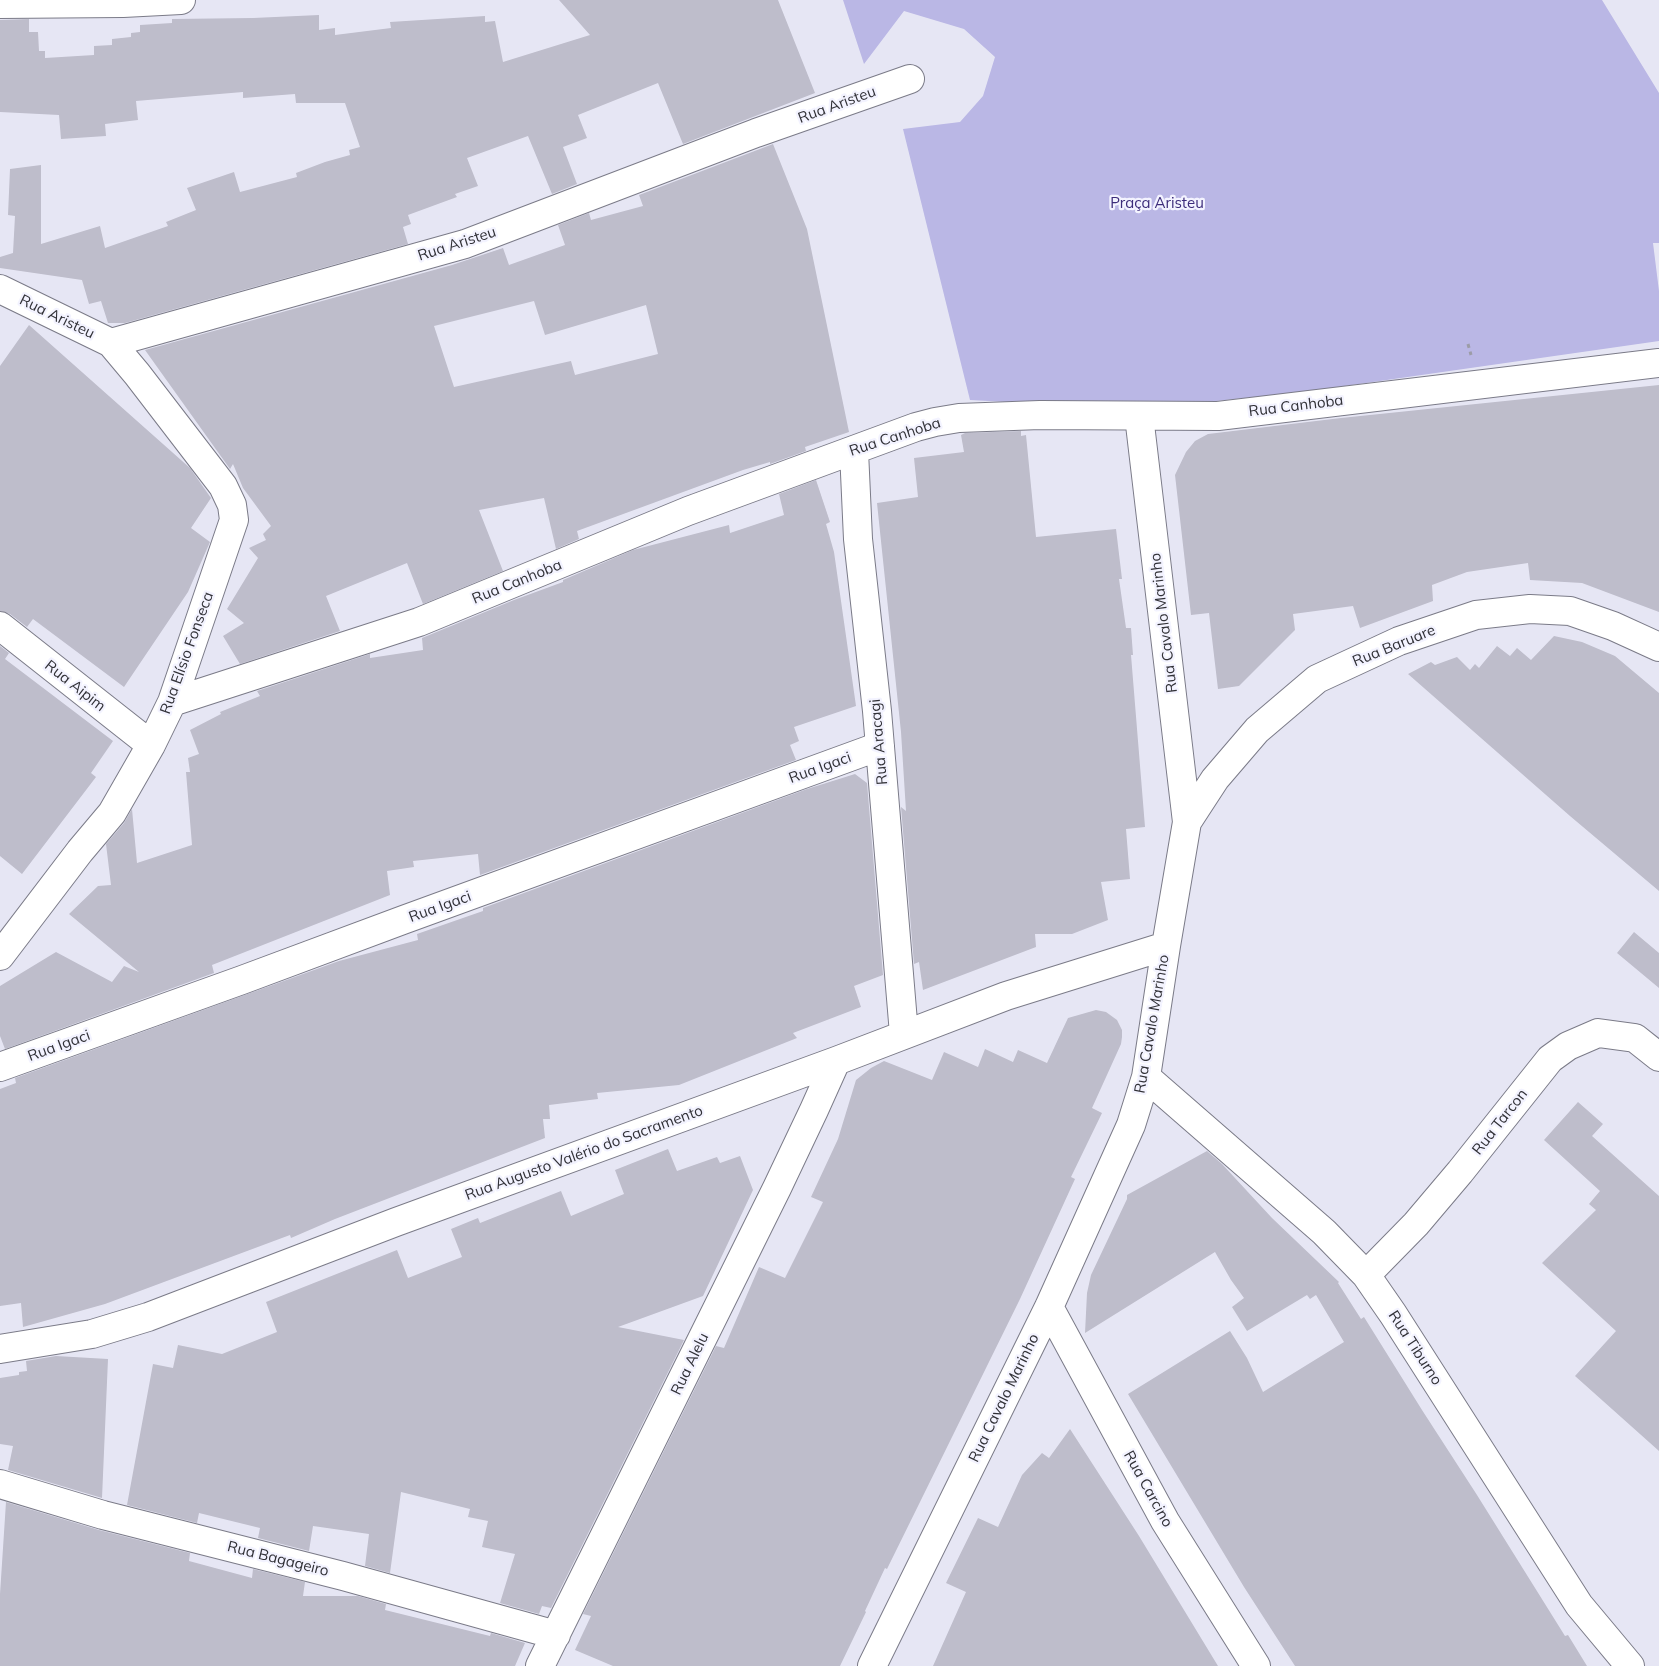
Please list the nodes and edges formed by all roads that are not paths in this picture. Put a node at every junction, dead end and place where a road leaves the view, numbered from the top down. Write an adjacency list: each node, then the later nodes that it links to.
1 (181, 0): 2 (street)
2 (123, 1): 3 (street)
3 (0, 4)
4 (910, 79): 6 (street, Rua Aristeu)
5 (0, 289): 6 (street, Rua Aristeu)
6 (111, 343): 12 (street, Rua Elísio Fonseca)
7 (1659, 364): 8 (street, Rua Canhoba)
8 (1139, 416): 9 (street, Rua Canhoba); 15 (street, Rua Cavalo Marinho)
9 (854, 451): 12 (street, Rua Canhoba); 14 (street, Rua Aracagi)
10 (0, 626): 13 (street, Rua Aipim)
11 (1659, 647): 15 (street, Rua Baruare)
12 (172, 702): 13 (street, Rua Elísio Fonseca)
13 (151, 745): 17 (street, Rua Elísio Fonseca)
14 (880, 746): 18 (street, Rua Aracagi); 21 (street, Rua Igaci)
15 (1187, 822): 16 (street, Rua Cavalo Marinho)
16 (1166, 946): 18 (street, Rua Augusto Valério do Sacramento); 22 (street, Rua Cavalo Marinho)
17 (0, 956)
18 (904, 1034): 20 (street, Rua Augusto Valério do Sacramento)
19 (1659, 1057): 23 (street, Rua Tarcon)
20 (836, 1061): 25 (street, Rua Augusto Valério do Sacramento); 27 (street, Rua Alelu)
21 (0, 1067)
22 (1146, 1077): 23 (street, Rua Tiburno); 24 (street, Rua Cavalo Marinho)
23 (1366, 1275): 31 (street, Rua Tiburno)
24 (1049, 1307): 29 (street, Rua Cavalo Marinho); 30 (street, Rua Carcino)
25 (0, 1349)
26 (0, 1484): 27 (street, Rua Bagageiro)
27 (556, 1635): 28 (street, Rua Alelu)
28 (540, 1666)
29 (872, 1666)
30 (1256, 1666)
31 (1630, 1666)

